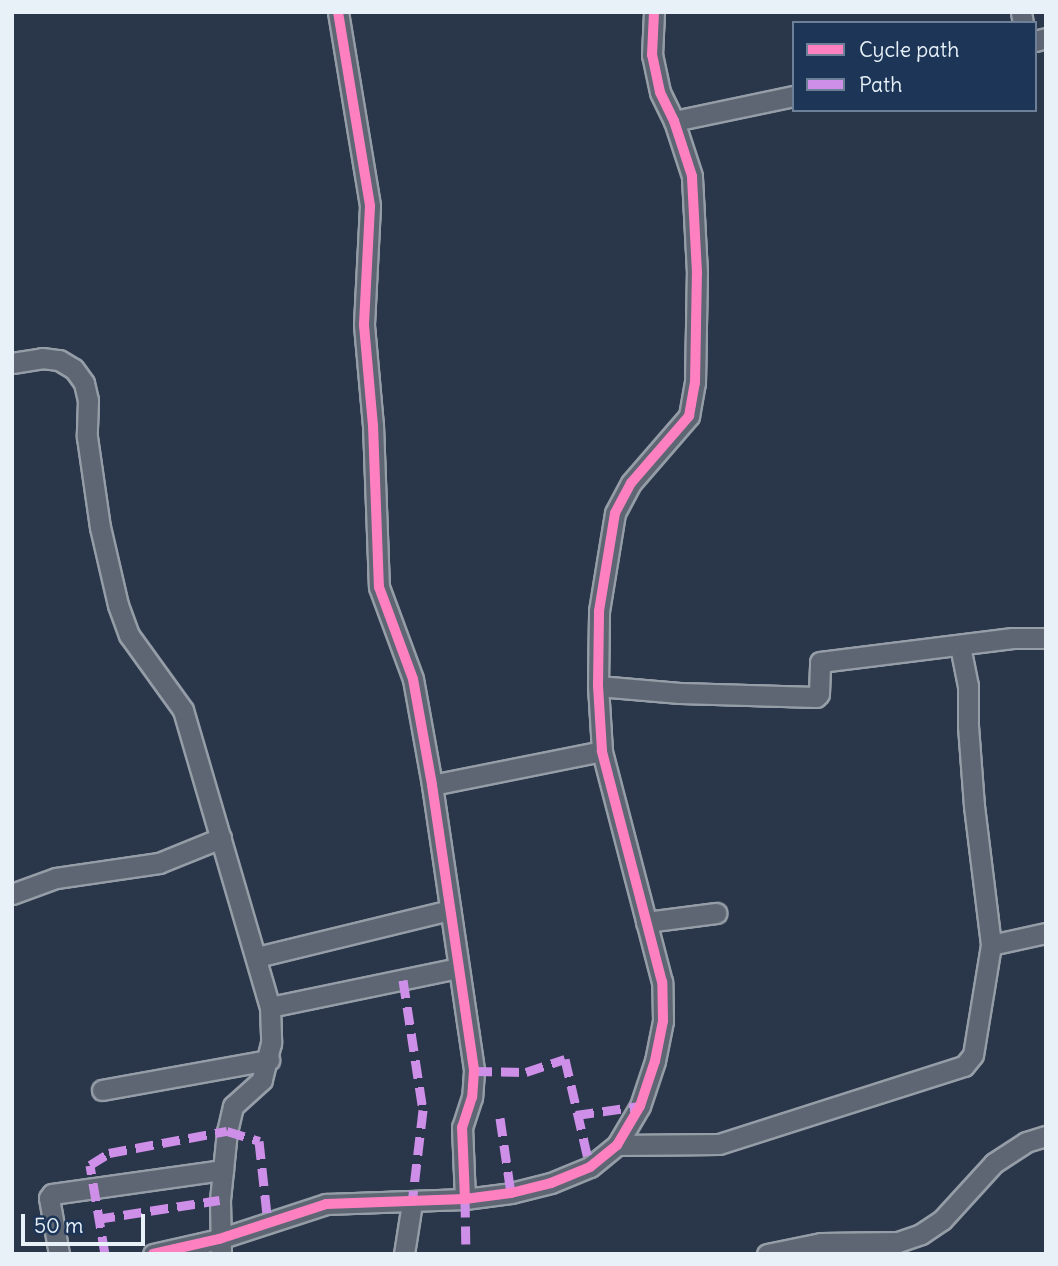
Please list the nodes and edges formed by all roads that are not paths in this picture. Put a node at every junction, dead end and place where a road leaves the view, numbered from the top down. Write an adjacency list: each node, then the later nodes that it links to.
1 (338, 12): 10 (street)
2 (654, 12): 4 (street)
3 (792, 96): 4 (street)
4 (674, 121): 8 (street)
5 (12, 363): 11 (street)
6 (1046, 638): 7 (street)
7 (960, 646): 8 (street); 17 (street)
8 (598, 686): 9 (street)
9 (601, 751): 10 (street); 15 (street)
10 (432, 785): 13 (street)
11 (221, 838): 12 (street); 18 (street)
12 (12, 894)
13 (450, 910): 18 (street); 19 (street)
14 (716, 913): 15 (street)
15 (646, 922): 24 (street)
16 (1046, 933): 17 (street)
17 (991, 945): 24 (street)
18 (257, 957): 20 (street)
19 (458, 968): 20 (street); 26 (street)
20 (270, 1007): 21 (street)
21 (269, 1060): 22 (street); 25 (street)
22 (102, 1090)
23 (1046, 1136): 32 (street)
24 (617, 1145): 26 (street)
25 (223, 1170): 28 (street); 29 (street)
26 (465, 1199): 27 (street)
27 (412, 1203): 28 (street); 31 (street)
28 (220, 1246): 30 (street)
29 (60, 1254)
30 (153, 1254)
31 (404, 1254)
32 (767, 1254)

